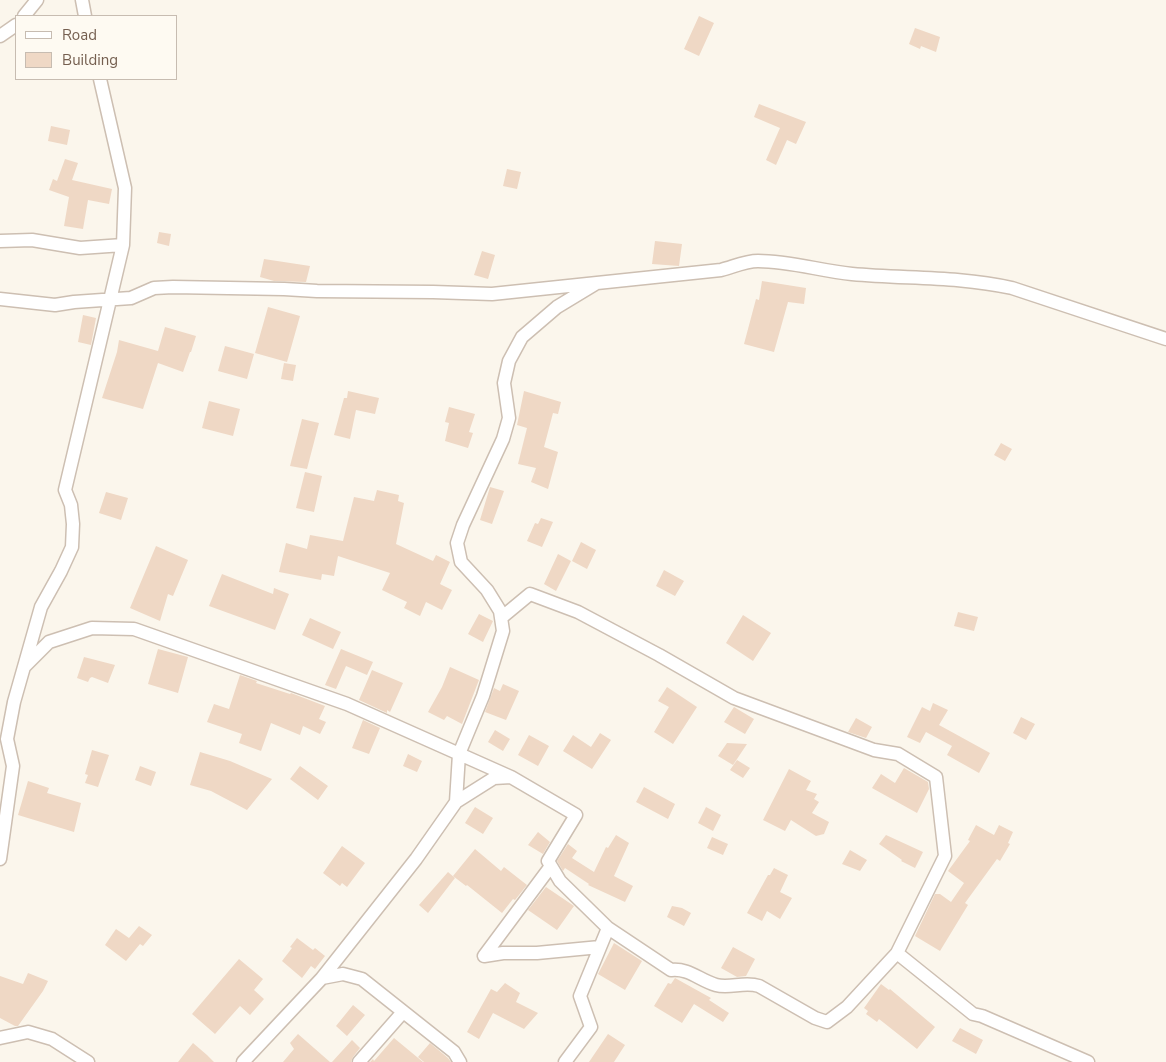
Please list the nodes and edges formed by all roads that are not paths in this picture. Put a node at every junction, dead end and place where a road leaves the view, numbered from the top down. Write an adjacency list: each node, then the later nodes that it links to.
1 (37, 0): 3 (street)
2 (82, 0): 4 (street)
3 (25, 15)
4 (85, 15)
5 (15, 26): 6 (street)
6 (0, 36)
7 (100, 80): 9 (street)
8 (0, 241): 9 (street)
9 (123, 245): 12 (street)
10 (597, 283): 12 (street); 13 (street); 14 (street)
11 (0, 299): 12 (street)
12 (109, 300): 15 (street)
13 (1166, 338)
14 (501, 618): 16 (street); 23 (street)
15 (23, 668): 16 (street); 19 (street)
16 (459, 754): 17 (street); 18 (street)
17 (511, 777): 18 (street); 20 (street)
18 (456, 802): 24 (street)
19 (0, 859)
20 (551, 866): 21 (street); 22 (street)
21 (608, 928): 22 (street); 23 (street)
22 (600, 947): 31 (street)
23 (898, 953): 32 (street)
24 (322, 978): 25 (street); 28 (street)
25 (403, 1012): 29 (street); 30 (street)
26 (0, 1038): 27 (street)
27 (88, 1062)
28 (243, 1062)
29 (359, 1062)
30 (460, 1062)
31 (565, 1062)
32 (1088, 1062)

